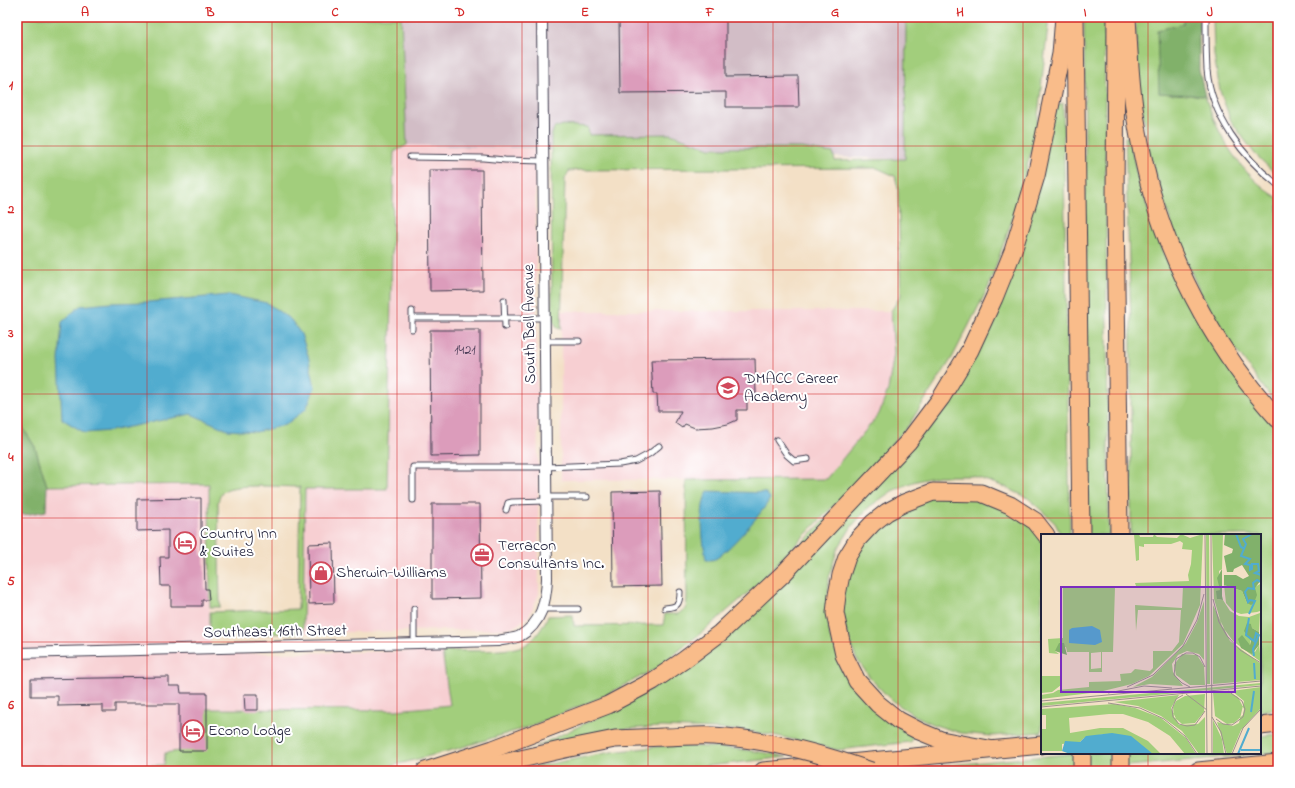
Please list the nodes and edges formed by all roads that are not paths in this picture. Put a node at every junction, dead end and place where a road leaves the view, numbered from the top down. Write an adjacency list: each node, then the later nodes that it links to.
1 (542, 17): 8 (street, South Bell Avenue)
2 (1064, 17): 46 (highway)
3 (1075, 17): 29 (highway)
4 (1116, 17): 30 (highway)
5 (1127, 17): 19 (highway)
6 (1206, 17): 9 (lane)
7 (410, 158): 8 (lane)
8 (543, 161): 14 (street, South Bell Avenue)
9 (1278, 185)
10 (504, 300): 13 (lane)
11 (412, 312): 12 (lane)
12 (412, 318): 13 (lane); 16 (lane)
13 (505, 318): 14 (lane); 15 (lane)
14 (544, 318): 17 (street, South Bell Avenue)
15 (505, 327)
16 (412, 329)
17 (545, 341): 18 (lane); 23 (street, South Bell Avenue)
18 (579, 341)
19 (1278, 419)
20 (777, 440): 22 (lane)
21 (659, 446): 23 (lane)
22 (808, 459)
23 (546, 466): 25 (lane); 26 (street, South Bell Avenue)
24 (587, 497): 26 (lane)
25 (413, 500)
26 (546, 500): 27 (lane); 34 (street, South Bell Avenue)
27 (506, 510)
28 (1045, 534): 42 (highway)
29 (1081, 534)
30 (1119, 534)
31 (680, 592): 32 (lane)
32 (665, 608)
33 (414, 609): 37 (lane)
34 (542, 609): 35 (lane); 36 (street, South Bell Avenue)
35 (578, 609)
36 (530, 627): 37 (street, Southeast 16th Street)
37 (414, 643): 38 (street, Southeast 16th Street)
38 (17, 653)
39 (1278, 724): 40 (highway)
40 (1261, 726)
41 (1041, 746): 42 (highway)
42 (994, 750): 48 (highway)
43 (1082, 754): 50 (highway)
44 (1121, 754): 51 (highway)
45 (1278, 763): 52 (highway)
46 (425, 771)
47 (468, 771): 49 (highway, bridge)
48 (763, 771)
49 (871, 771)
50 (1082, 771)
51 (1121, 771)
52 (1198, 771)

